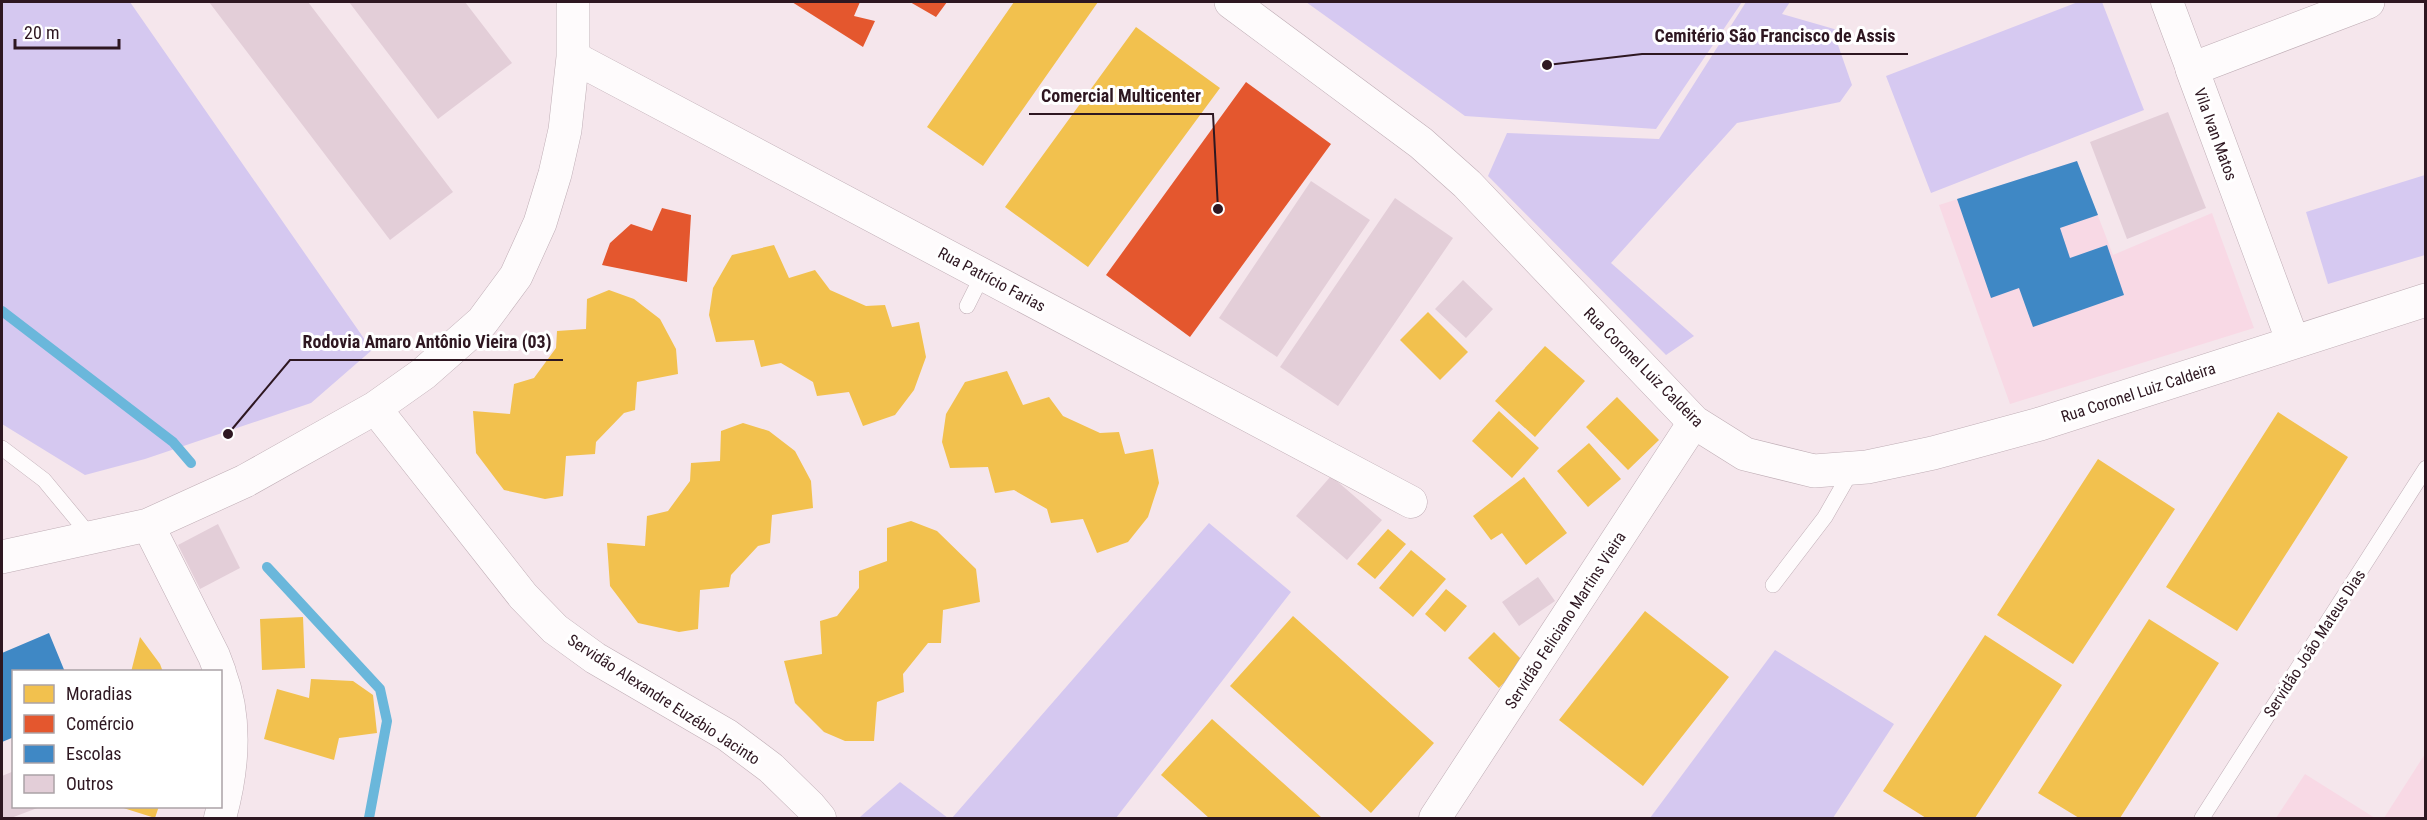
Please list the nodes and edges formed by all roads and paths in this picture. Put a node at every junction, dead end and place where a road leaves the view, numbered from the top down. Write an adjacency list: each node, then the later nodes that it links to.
1 (573, 2): 5 (main road)
2 (1230, 2): 12 (main road, Rua Coronel Luiz Caldeira)
3 (2167, 2): 6 (street)
4 (2368, 2): 6 (main road, Vila Ivan Matos)
5 (573, 57): 7 (street, Rua Patrício Farias); 11 (main road)
6 (2192, 69): 10 (main road, Vila Ivan Matos)
7 (983, 274): 9 (lane); 16 (street, Rua Patrício Farias)
8 (2426, 300): 10 (main road, Rua Coronel Luiz Caldeira)
9 (967, 306)
10 (2293, 342): 14 (main road, Rua Coronel Luiz Caldeira)
11 (375, 408): 17 (main road); 24 (street, Servidão Alexandre Euzébio Jacinto)
12 (1694, 422): 14 (main road, Rua Coronel Luiz Caldeira); 25 (street, Servidão Feliciano Martins Vieira)
13 (2, 448): 18 (lane)
14 (1853, 468): 20 (lane)
15 (2426, 468): 26 (lane, Servidão João Mateus Dias)
16 (1411, 502)
17 (148, 525): 18 (main road); 21 (street)
18 (92, 538): 19 (main road)
19 (2, 557)
20 (1773, 585)
21 (219, 670)
22 (222, 677): 23 (street)
23 (220, 819)
24 (820, 819)
25 (1435, 819)
26 (2202, 819)

